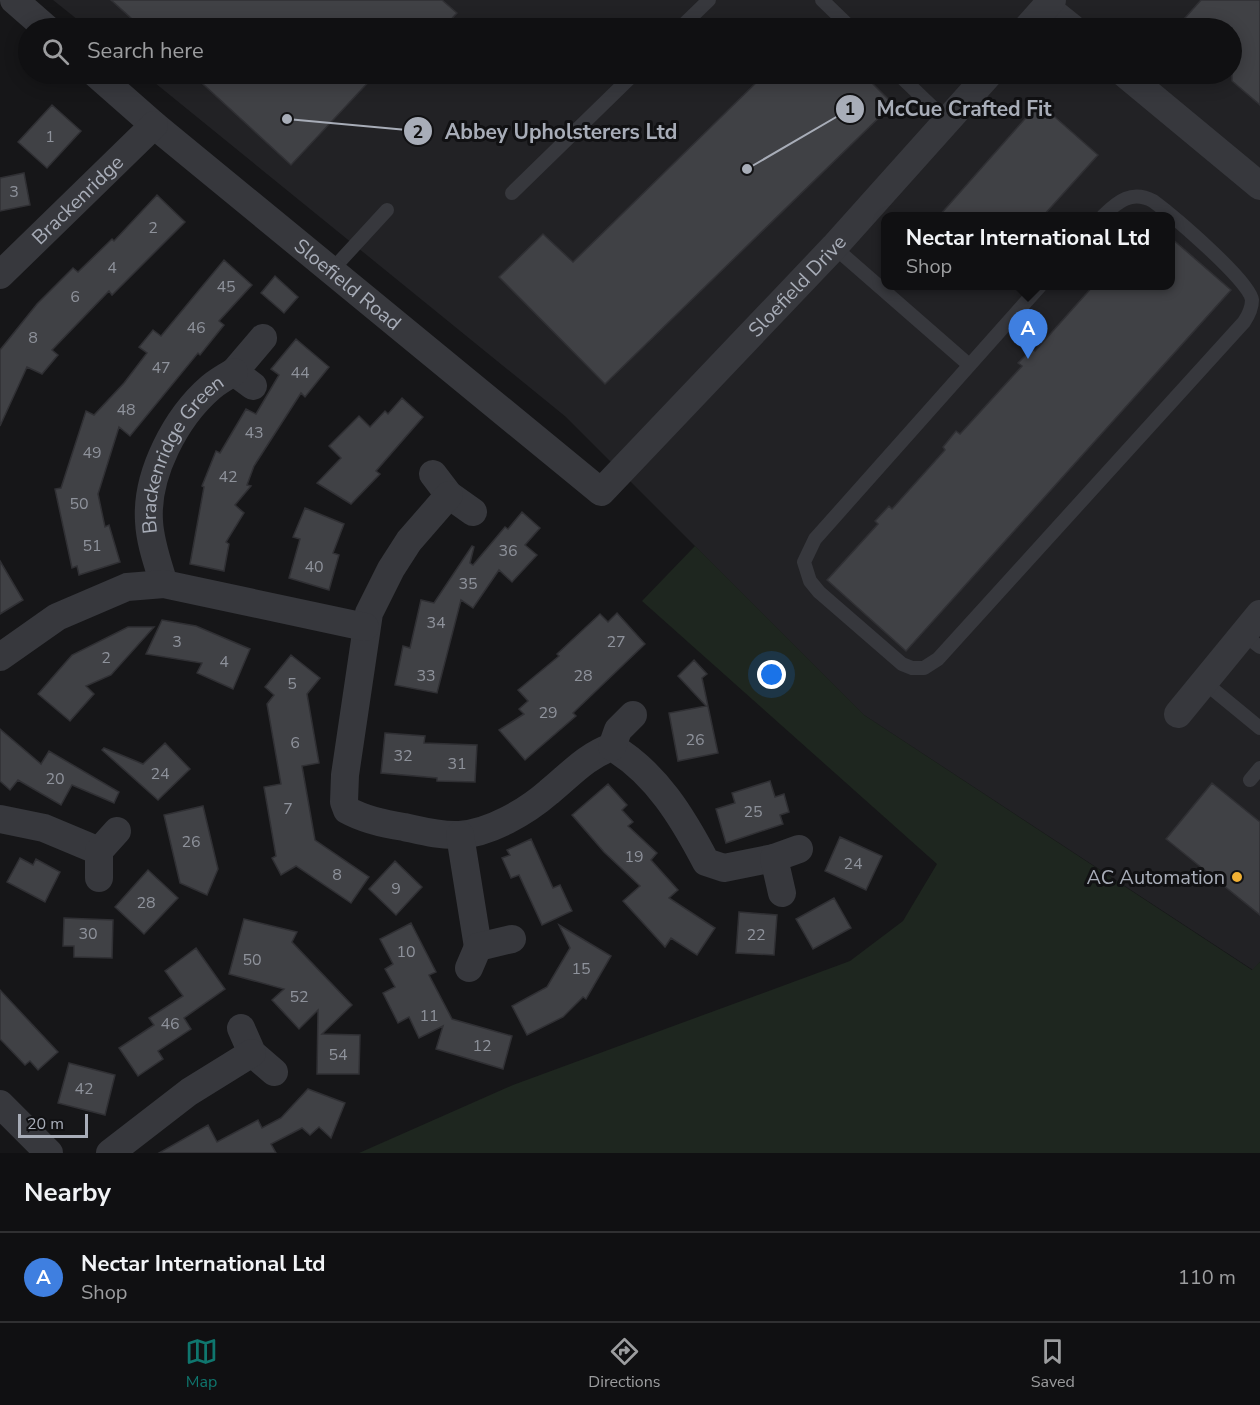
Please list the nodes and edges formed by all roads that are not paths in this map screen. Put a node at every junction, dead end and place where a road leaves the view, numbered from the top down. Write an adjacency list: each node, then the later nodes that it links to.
1 (14, 0): 5 (street)
2 (709, 0): 6 (lane)
3 (822, 0): 7 (lane)
4 (1049, 3): 8 (street); 9 (street)
5 (35, 18)
6 (690, 18)
7 (841, 18)
8 (1036, 18)
9 (1063, 18)
10 (107, 84): 16 (street, Sloefield Road)
11 (624, 84): 18 (lane)
12 (908, 84): 15 (lane)
13 (980, 84): 15 (street, Sloefield Drive)
14 (1137, 84): 17 (street)
15 (948, 122): 23 (street, Sloefield Drive)
16 (154, 125): 24 (street, Sloefield Road); 25 (street, Brackenridge)
17 (1260, 186)
18 (512, 193)
19 (387, 210): 24 (lane)
20 (1108, 212): 21 (lane)
21 (1166, 212)
22 (1175, 220): 30 (lane)
23 (834, 247): 26 (lane); 31 (street, Sloefield Drive)
24 (331, 271): 31 (street, Sloefield Road)
25 (0, 275)
26 (881, 288)
27 (883, 290): 30 (lane)
28 (1035, 290): 30 (lane)
29 (263, 338): 33 (street, Brackenridge Green)
30 (968, 364)
31 (601, 492)
32 (473, 512): 34 (street)
33 (164, 584): 34 (street); 36 (street)
34 (365, 627): 45 (street)
35 (1254, 631): 37 (street)
36 (0, 657)
37 (1204, 682): 38 (street); 40 (lane)
38 (1178, 714)
39 (633, 715): 41 (street)
40 (1260, 728)
41 (612, 747): 45 (street); 47 (street)
42 (1260, 768): 43 (lane)
43 (1250, 780)
44 (0, 819): 46 (street)
45 (460, 835): 48 (street)
46 (105, 853)
47 (782, 893)
48 (512, 939)
49 (274, 1072): 52 (street)
50 (0, 1104): 51 (street)
51 (49, 1153)
52 (110, 1153)

